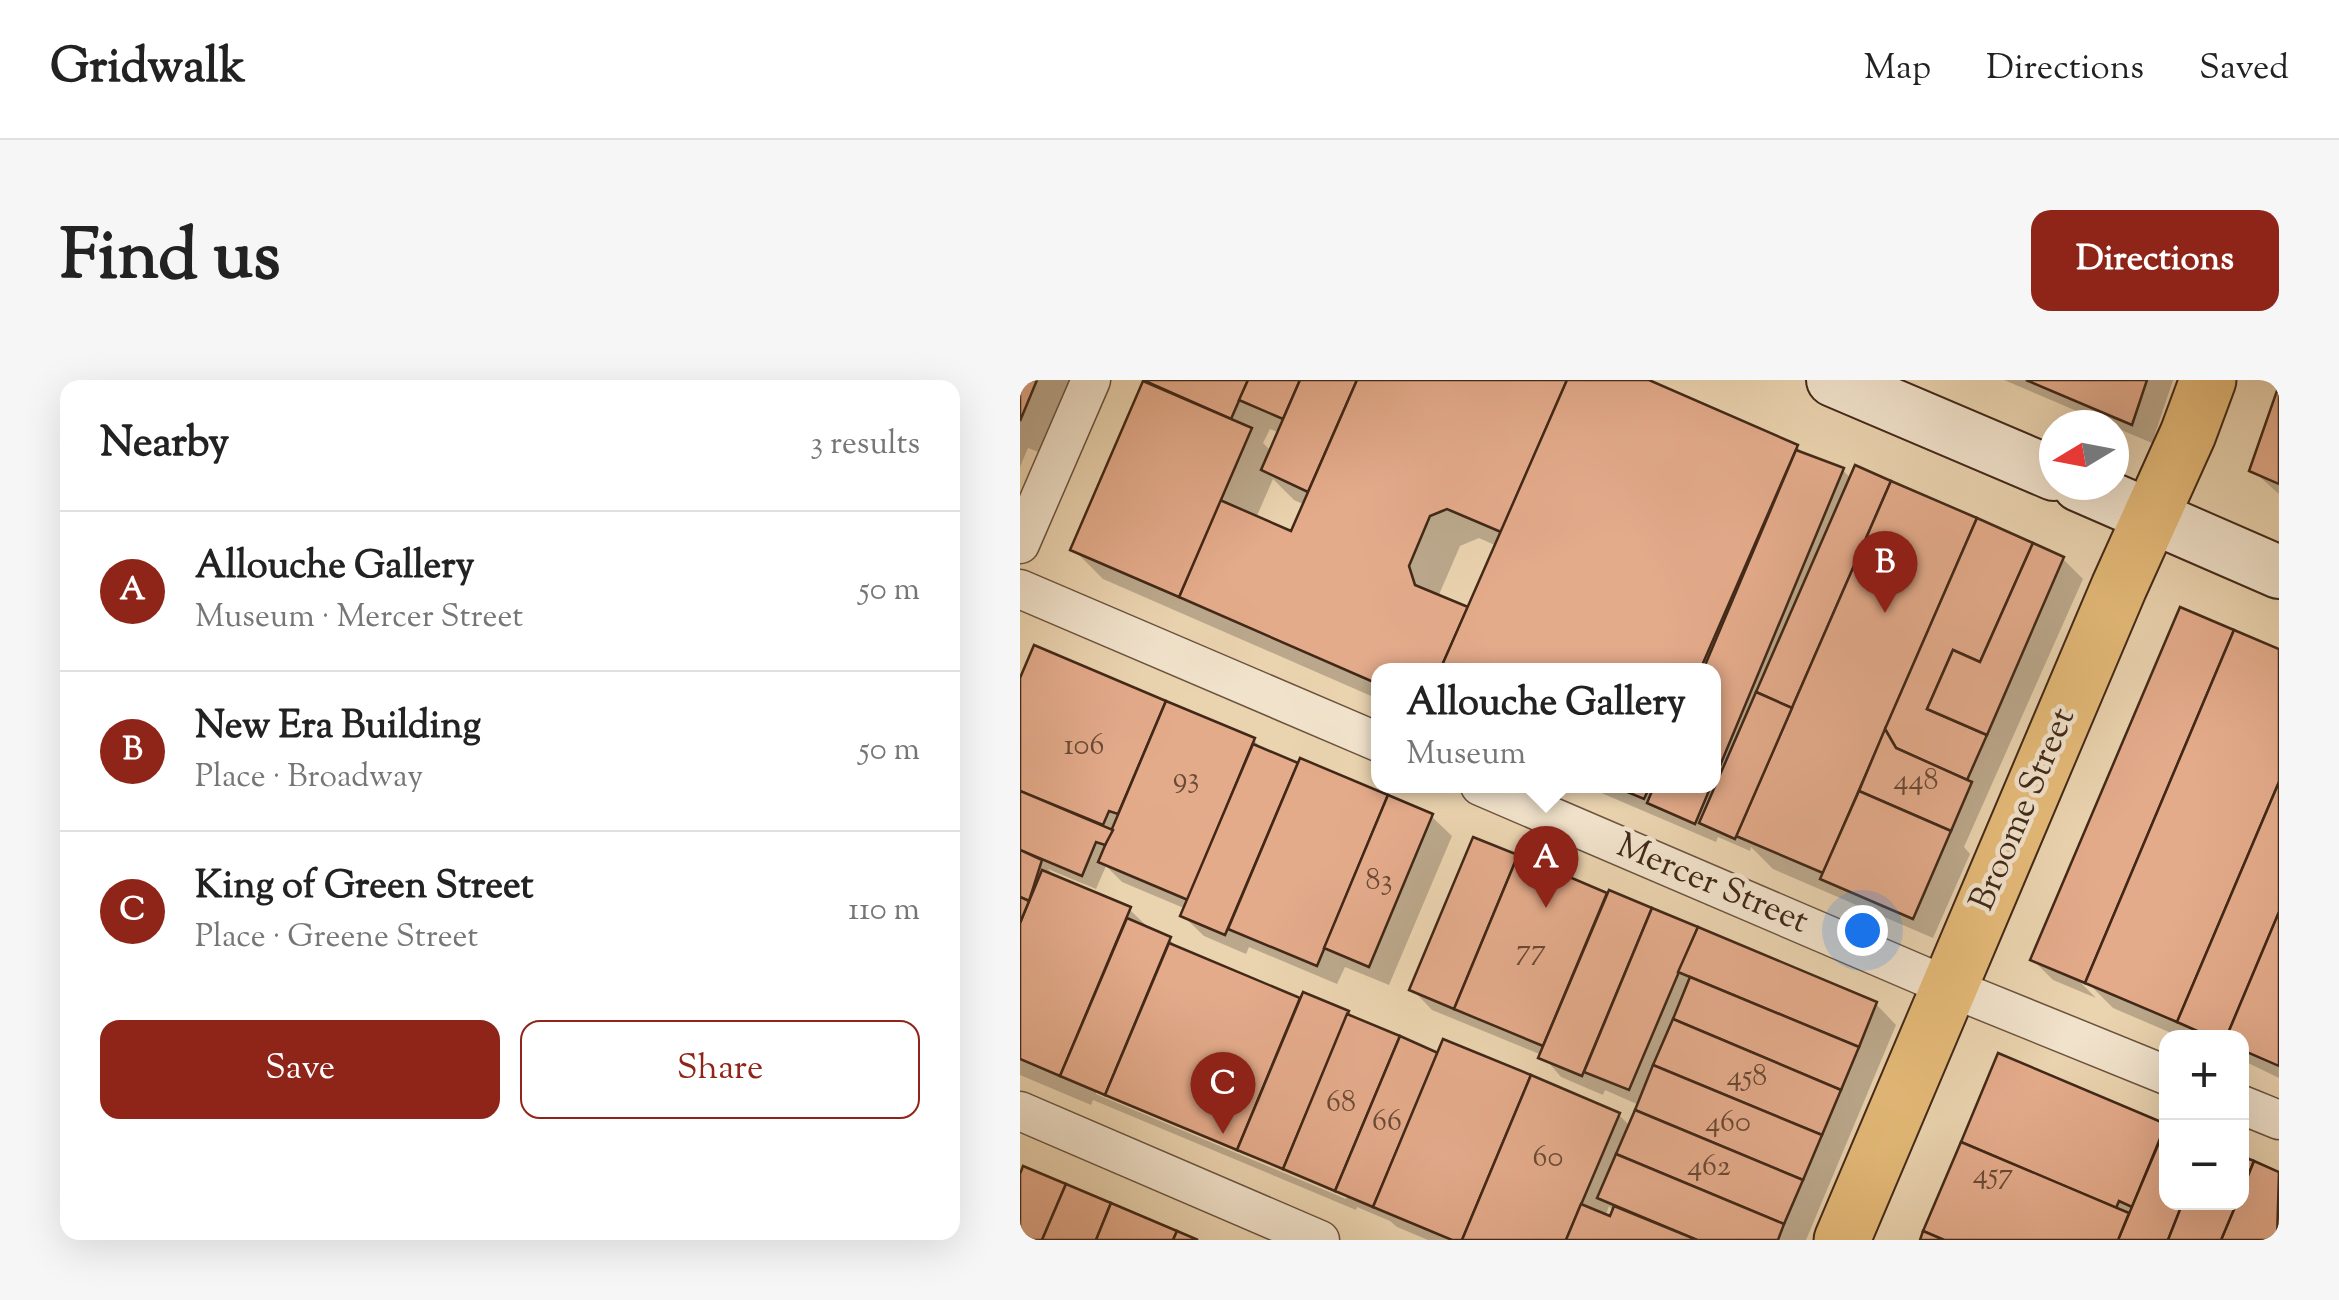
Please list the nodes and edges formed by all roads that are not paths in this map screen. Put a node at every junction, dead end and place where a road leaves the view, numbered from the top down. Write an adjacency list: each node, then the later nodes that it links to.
1 (1092, 380): 7 (street)
2 (1833, 380): 4 (main road)
3 (2208, 380): 6 (main road, Broome Street)
4 (2039, 468)
5 (2114, 500): 6 (main road)
6 (2151, 516): 8 (main road); 12 (main road, Broome Street)
7 (1020, 544)
8 (2279, 572)
9 (1020, 589): 10 (street)
10 (1371, 739)
11 (1496, 793): 12 (street, Mercer Street)
12 (1949, 987): 13 (street, Mercer Street); 18 (main road, Broome Street)
13 (2159, 1072)
14 (2249, 1108): 16 (street)
15 (1020, 1112): 17 (street)
16 (2279, 1120)
17 (1320, 1240)
18 (1842, 1240)

